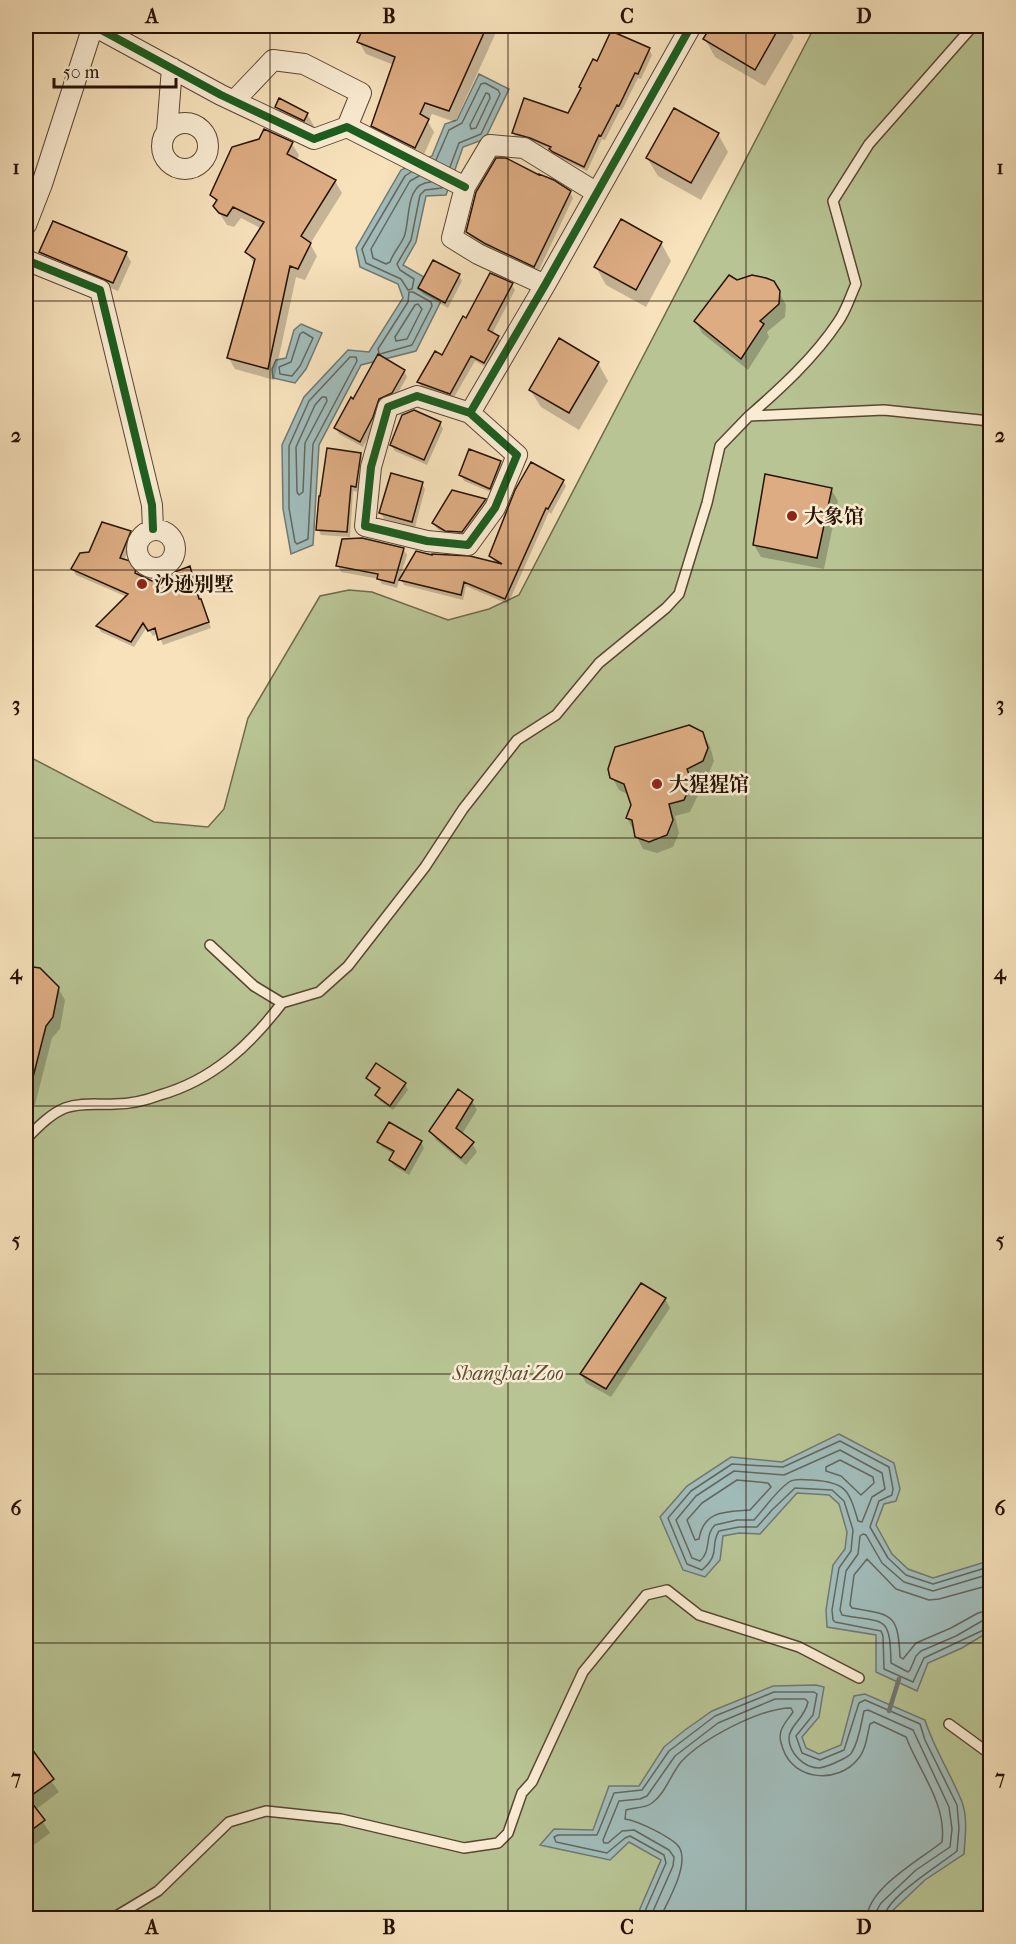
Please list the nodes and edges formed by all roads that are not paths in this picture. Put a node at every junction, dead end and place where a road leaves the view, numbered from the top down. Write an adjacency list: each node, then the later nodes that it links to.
1 (94, 26): 4 (street); 10 (street)
2 (691, 26): 9 (street)
3 (973, 26): 14 (lane)
4 (172, 69): 5 (street); 7 (street)
5 (234, 101): 6 (street); 6 (street)
6 (347, 127): 8 (street)
7 (167, 131)
8 (465, 187): 9 (street); 12 (street)
9 (597, 193): 12 (street)
10 (26, 225)
11 (26, 260): 16 (street)
12 (545, 285): 13 (street)
13 (470, 413): 13 (street)
14 (749, 416): 15 (lane); 18 (lane)
15 (990, 421)
16 (153, 530)
17 (210, 945): 18 (lane)
18 (282, 1003): 19 (lane)
19 (26, 1139)
20 (859, 1678): 23 (lane)
21 (949, 1724): 22 (lane)
22 (990, 1754)
23 (113, 1918)

